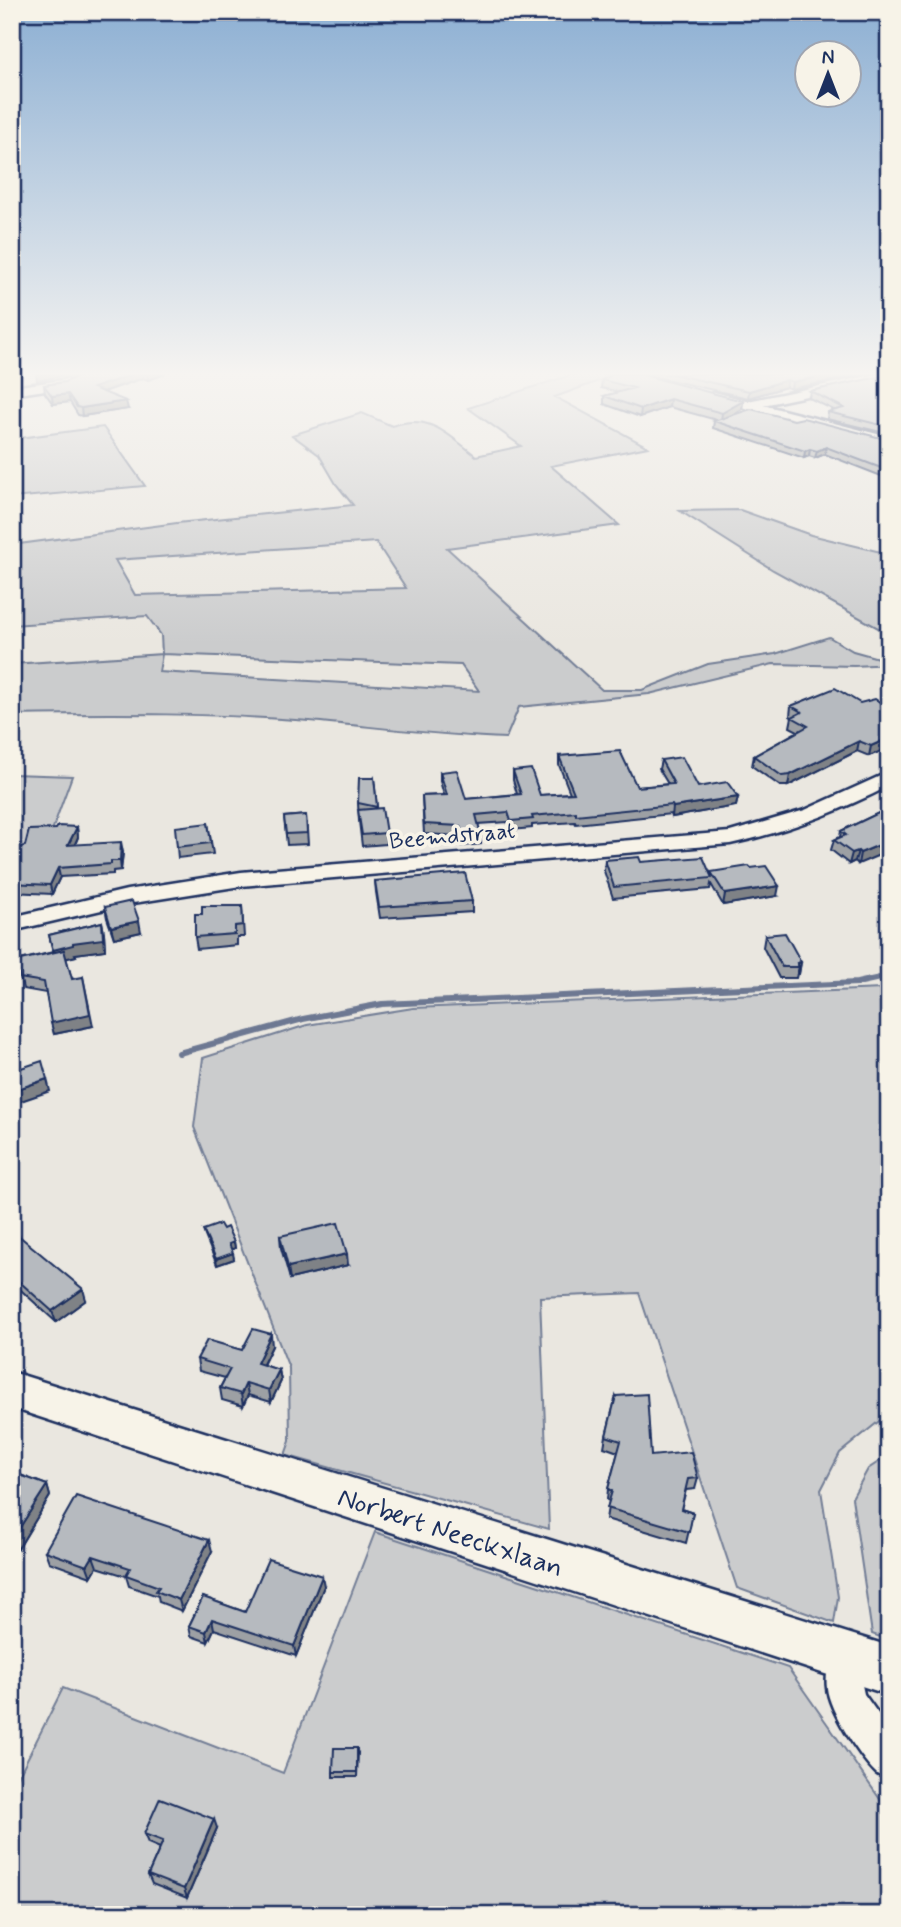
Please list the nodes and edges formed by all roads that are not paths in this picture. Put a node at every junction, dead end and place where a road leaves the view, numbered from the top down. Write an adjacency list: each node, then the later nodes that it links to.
1 (889, 778): 2 (street, Beemdstraat)
2 (12, 924)
3 (12, 1391): 4 (main road, Norbert Neeckxlaan)
4 (868, 1665): 5 (street)
5 (889, 1761)

